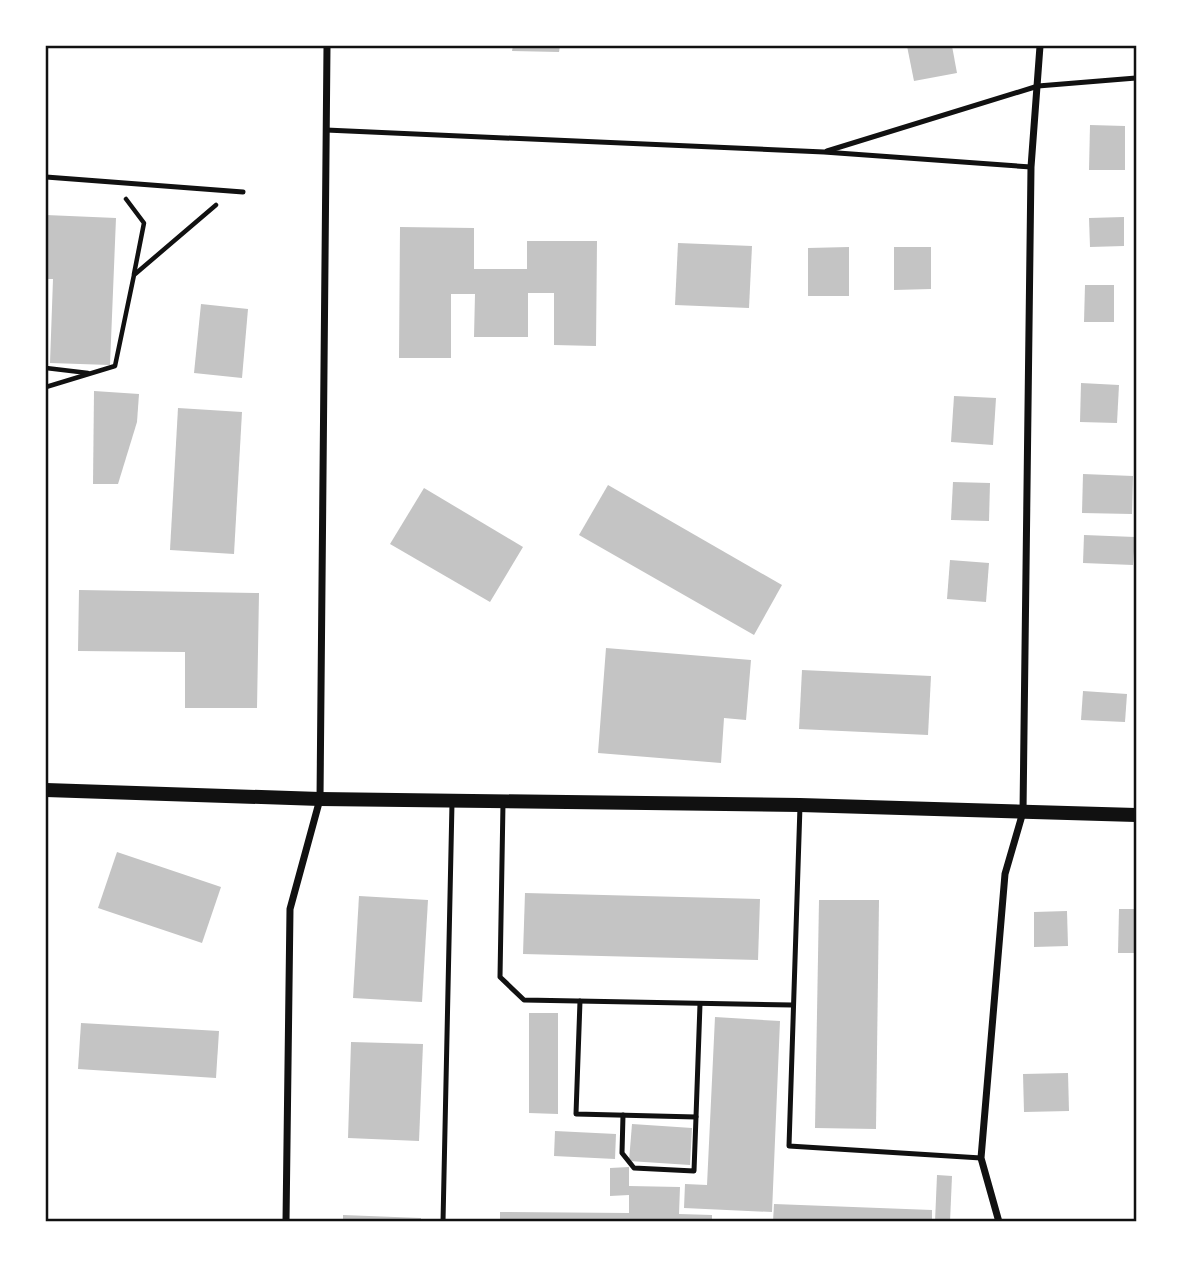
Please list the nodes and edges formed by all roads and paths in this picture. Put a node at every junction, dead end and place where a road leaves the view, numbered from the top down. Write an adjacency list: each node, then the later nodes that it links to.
1 (327, 46): 5 (street)
2 (1040, 46): 4 (street)
3 (1136, 78): 4 (lane)
4 (1038, 86): 6 (lane); 7 (street)
5 (326, 130): 6 (lane); 17 (street)
6 (824, 152): 7 (lane)
7 (1031, 167): 21 (street)
8 (46, 177): 9 (lane)
9 (113, 181): 10 (lane); 12 (path)
10 (232, 191): 11 (lane); 12 (path)
11 (243, 192)
12 (134, 275): 14 (path)
13 (46, 368): 14 (path)
14 (92, 373): 15 (path)
15 (46, 387)
16 (46, 790): 17 (main road)
17 (320, 799): 18 (main road); 30 (street)
18 (452, 799): 19 (main road); 31 (lane)
19 (503, 800): 20 (main road); 23 (lane)
20 (800, 805): 21 (main road); 25 (lane)
21 (1023, 812): 22 (main road); 28 (street)
22 (1136, 815)
23 (580, 1002): 24 (lane); 26 (lane)
24 (700, 1004): 25 (lane); 27 (lane)
25 (792, 1005): 28 (lane)
26 (623, 1115): 27 (lane); 27 (lane)
27 (696, 1117)
28 (981, 1158): 29 (street)
29 (998, 1219): 32 (lane)
30 (286, 1222)
31 (443, 1222)
32 (990, 1222)

